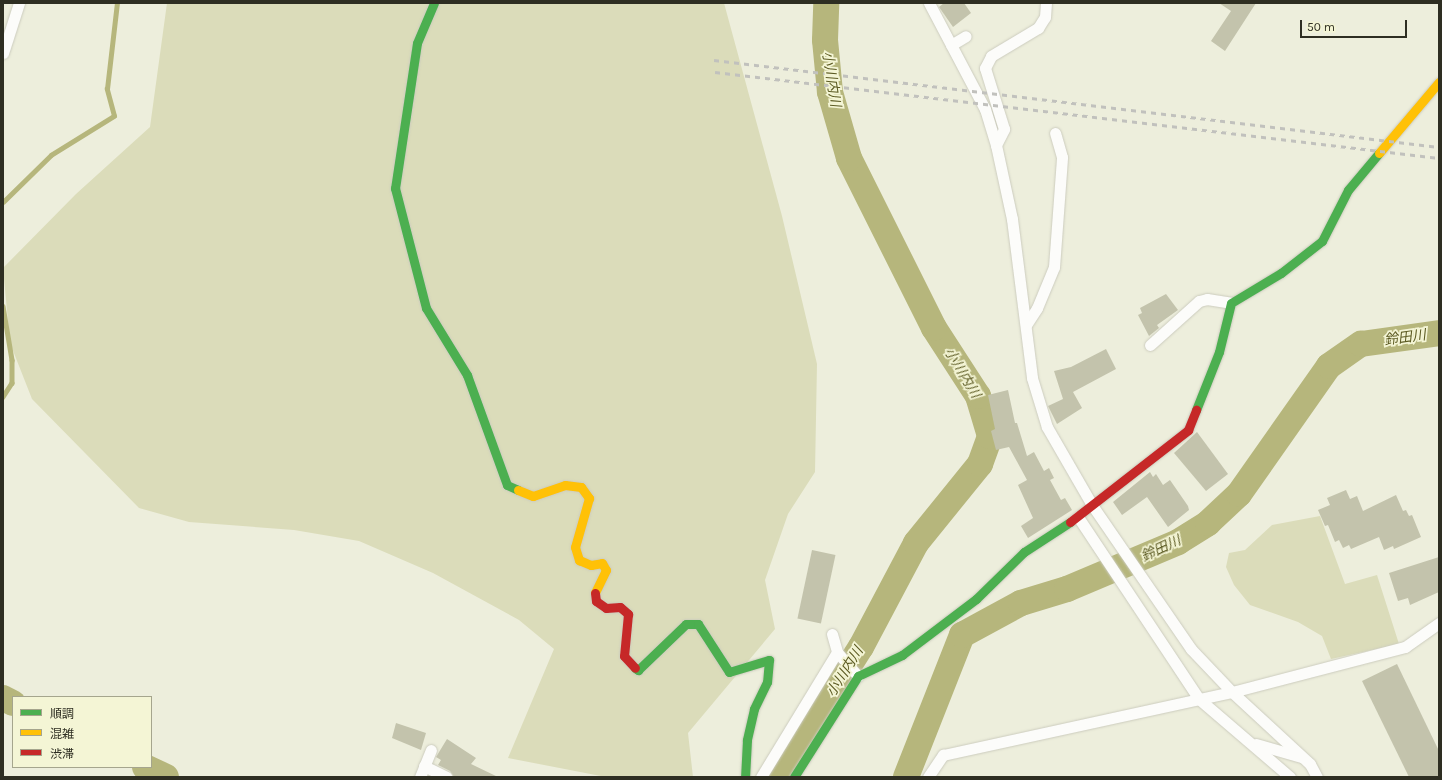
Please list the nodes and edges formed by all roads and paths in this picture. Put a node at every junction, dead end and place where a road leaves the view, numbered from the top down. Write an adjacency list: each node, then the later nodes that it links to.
1 (19, 3): 7 (street)
2 (434, 3): 28 (street)
3 (929, 3): 6 (street)
4 (1046, 3): 10 (street)
5 (966, 36): 6 (street)
6 (951, 44): 10 (street)
7 (3, 53)
8 (1439, 82): 11 (street)
9 (1055, 133): 12 (street)
10 (996, 145): 12 (street)
11 (1232, 303): 13 (street); 14 (street)
12 (1026, 325): 14 (street)
13 (1150, 345)
14 (1092, 505): 15 (street); 20 (street)
15 (1078, 517): 19 (street); 21 (street)
16 (1439, 623): 20 (street)
17 (832, 634): 18 (street)
18 (837, 652): 19 (street); 29 (street)
19 (857, 675): 30 (street)
20 (1232, 692): 21 (street); 24 (street)
21 (1199, 699): 22 (street); 31 (street)
22 (1251, 743): 24 (street); 32 (street)
23 (431, 750): 25 (street)
24 (1303, 758): 33 (street)
25 (424, 766): 26 (street); 27 (street)
26 (420, 777)
27 (447, 777)
28 (745, 777)
29 (761, 777)
30 (794, 777)
31 (928, 777)
32 (1290, 777)
33 (1317, 777)

